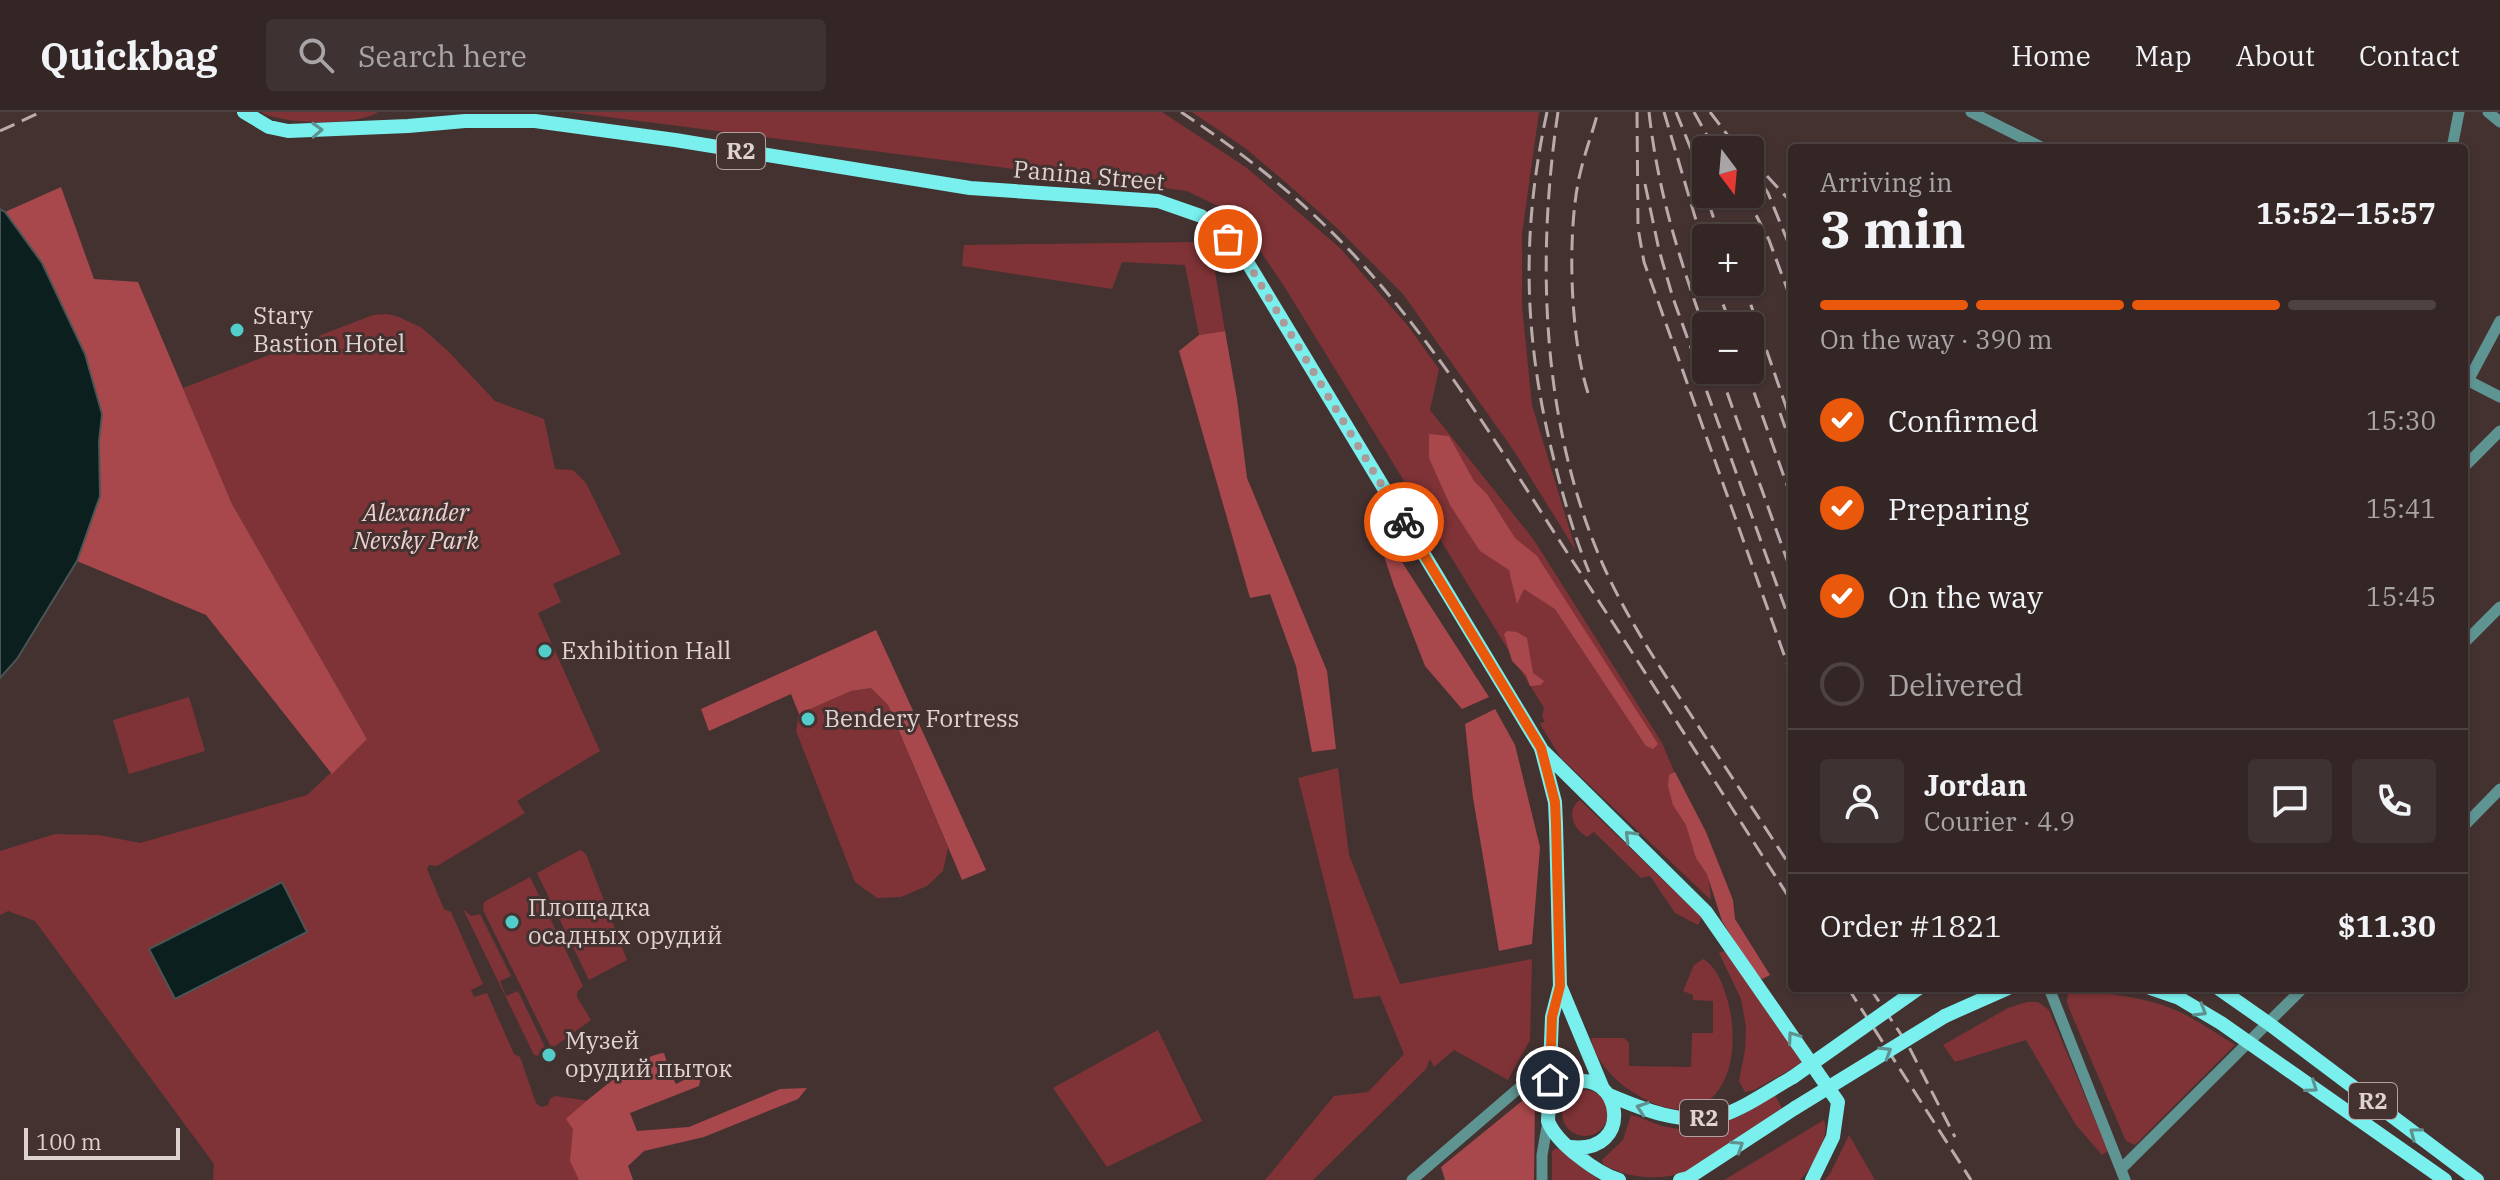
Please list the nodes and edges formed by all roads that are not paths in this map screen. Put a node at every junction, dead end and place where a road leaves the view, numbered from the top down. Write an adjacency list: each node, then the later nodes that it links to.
1 (244, 112): 6 (main road, R2, one-way to 6)
2 (504, 112): 7 (main road, R2)
3 (1971, 112): 9 (street)
4 (2459, 112): 10 (street)
5 (2488, 112): 8 (street)
6 (410, 119): 7 (main road, R2)
7 (535, 121): 19 (main road, Panina Street / R2)
8 (2500, 122)
9 (2035, 144)
10 (2453, 144)
11 (2500, 321): 12 (street)
12 (2468, 377)
13 (2468, 381): 14 (street)
14 (2500, 397)
15 (2500, 431): 16 (street)
16 (2468, 463)
17 (2500, 607): 18 (street)
18 (2468, 639)
19 (1541, 748): 22 (main road, Panina Street / R2); 40 (main road, one-way to 19)
20 (2500, 789): 21 (street)
21 (2468, 822)
22 (1560, 986): 31 (main road, R2); 32 (main road, R2)
23 (1913, 992): 32 (main road, R2, one-way to 32, bridge)
24 (1999, 992): 36 (main road, R2, one-way to 24, bridge)
25 (2051, 992): 35 (street)
26 (2162, 992): 30 (main road, R2, one-way to 30)
27 (2224, 992): 29 (main road, R2)
28 (2299, 992): 29 (street)
29 (2268, 1023): 30 (street); 42 (main road, R2, one-way to 29)
30 (2248, 1042): 35 (street); 41 (main road, R2, one-way to 41)
31 (1550, 1080): 33 (main road, R2); 37 (street)
32 (1606, 1092): 33 (main road); 34 (main road)
33 (1548, 1115): 34 (main road); 38 (street)
34 (1570, 1147): 39 (main road)
35 (2123, 1174)
36 (1685, 1179)
37 (1412, 1180)
38 (1542, 1180)
39 (1619, 1180)
40 (1812, 1180)
41 (2445, 1180)
42 (2477, 1180)

